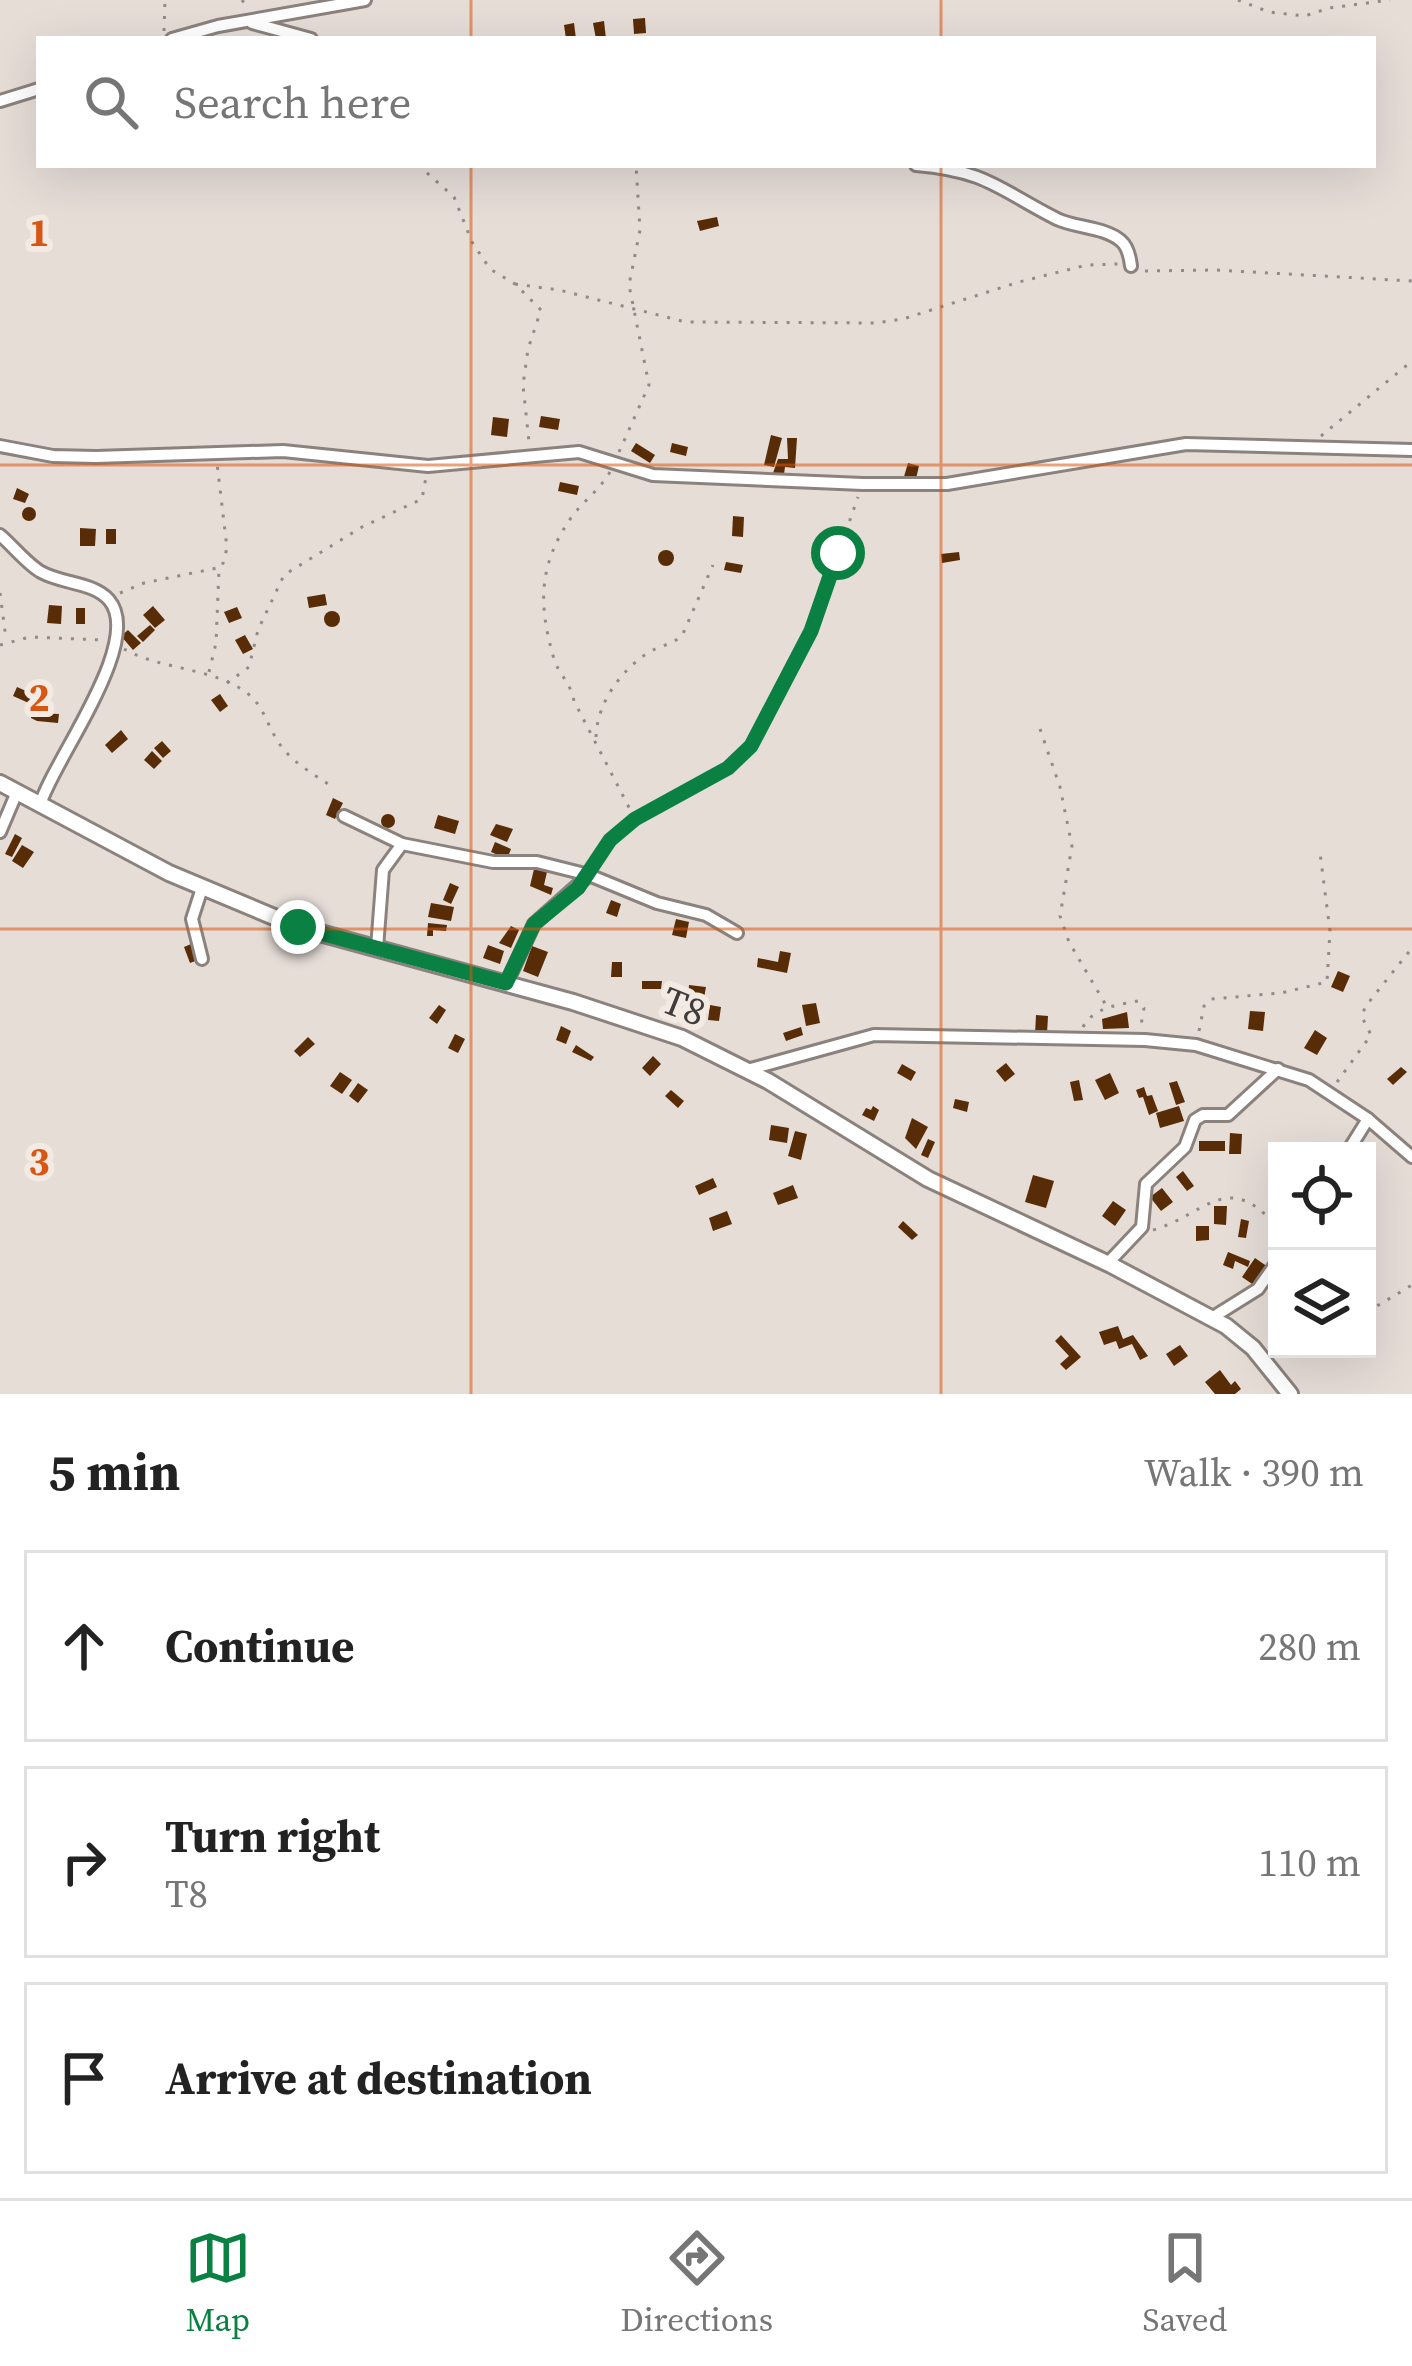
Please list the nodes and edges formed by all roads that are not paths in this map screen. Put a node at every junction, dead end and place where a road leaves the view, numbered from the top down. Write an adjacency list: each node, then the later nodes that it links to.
1 (365, 0): 2 (street)
2 (249, 22): 3 (street); 4 (street)
3 (182, 36)
4 (300, 36)
5 (36, 90): 6 (street)
6 (0, 101)
7 (948, 168): 8 (street)
8 (1131, 266)
9 (0, 446): 10 (street)
10 (1412, 449)
11 (0, 535): 14 (street)
12 (0, 783): 13 (street, T8)
13 (17, 792): 14 (street, T8); 16 (street)
14 (40, 805): 19 (street, T8)
15 (344, 816): 17 (street)
16 (0, 832)
17 (402, 844): 18 (street); 21 (street)
18 (589, 875): 20 (street); 23 (street)
19 (202, 888): 21 (street, T8); 22 (street)
20 (737, 933)
21 (377, 948): 23 (street, T8)
22 (202, 959)
23 (506, 983): 25 (street, T8)
24 (1278, 1069): 25 (street); 26 (street); 29 (street)
25 (747, 1070): 29 (street, T8)
26 (1368, 1120): 27 (street); 28 (street)
27 (1354, 1142)
28 (1412, 1157)
29 (1107, 1264): 31 (street, T8)
30 (1268, 1275): 31 (street)
31 (1210, 1318): 32 (street, T8)
32 (1290, 1394)

